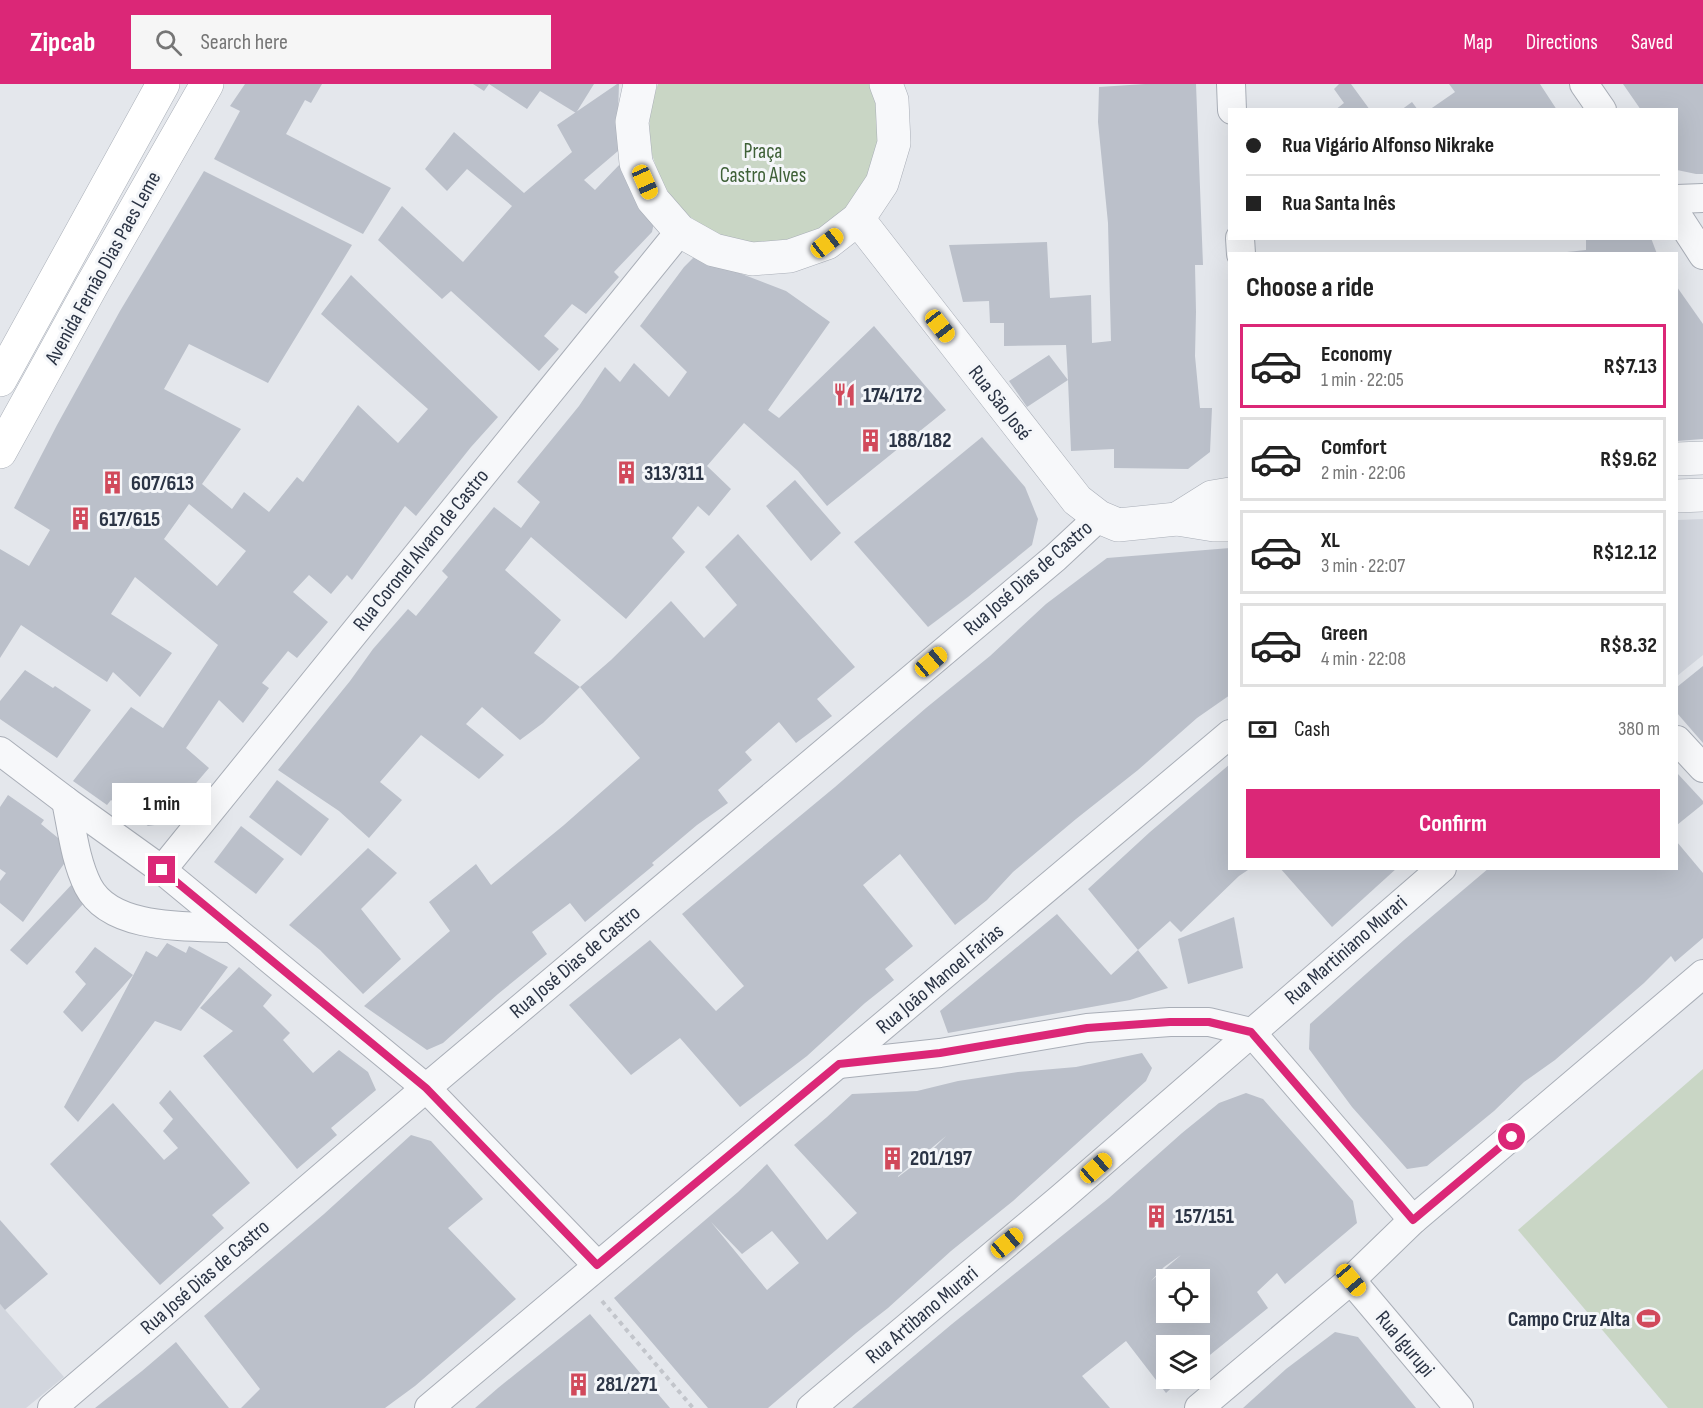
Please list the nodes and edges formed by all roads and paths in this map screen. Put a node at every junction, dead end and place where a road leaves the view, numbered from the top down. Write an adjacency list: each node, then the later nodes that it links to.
1 (163, 84): 15 (main road, Avenida Fernão Dias Paes Leme)
2 (207, 84): 16 (main road, Avenida Fernão Dias Paes Leme)
3 (640, 84): 13 (street)
4 (886, 84): 12 (street)
5 (1231, 84): 7 (street)
6 (1584, 84): 8 (street)
7 (1232, 108)
8 (1601, 108)
9 (1703, 198): 10 (street)
10 (1678, 199)
11 (1678, 217): 14 (street)
12 (858, 219): 13 (street); 22 (street, Rua São José)
13 (680, 231): 30 (street, Rua Coronel Alvaro de Castro)
14 (1703, 255)
15 (0, 380)
16 (0, 452)
17 (1703, 458): 18 (street)
18 (1678, 459)
19 (1228, 494): 23 (street, Rua São José)
20 (1703, 495): 21 (street)
21 (1678, 496)
22 (1099, 517): 23 (street, Rua São José); 36 (street, Rua José Dias de Castro)
23 (1177, 519): 24 (street, Rua São José)
24 (1228, 525)
25 (1228, 736): 35 (street, Rua João Manoel Farias)
26 (1678, 741): 28 (street)
27 (0, 751): 29 (street)
28 (1703, 768)
29 (66, 801): 30 (street); 32 (street)
30 (162, 870): 32 (street)
31 (1440, 870): 34 (street, Rua Martiniano Murari)
32 (232, 928): 36 (street)
33 (1703, 974): 37 (street)
34 (1251, 1032): 35 (street); 37 (street); 43 (street, Rua Artibano Murari)
35 (839, 1064): 38 (street, Rua João Manoel Farias)
36 (426, 1088): 38 (street); 40 (street, Rua José Dias de Castro)
37 (1413, 1220): 39 (street)
38 (590, 1271): 41 (street, Rua João Manoel Farias); 42 (path)
39 (1351, 1280): 44 (street); 45 (street, Rua Igurupi)
40 (52, 1408)
41 (429, 1408)
42 (693, 1408)
43 (811, 1408)
44 (1199, 1408)
45 (1459, 1408)

